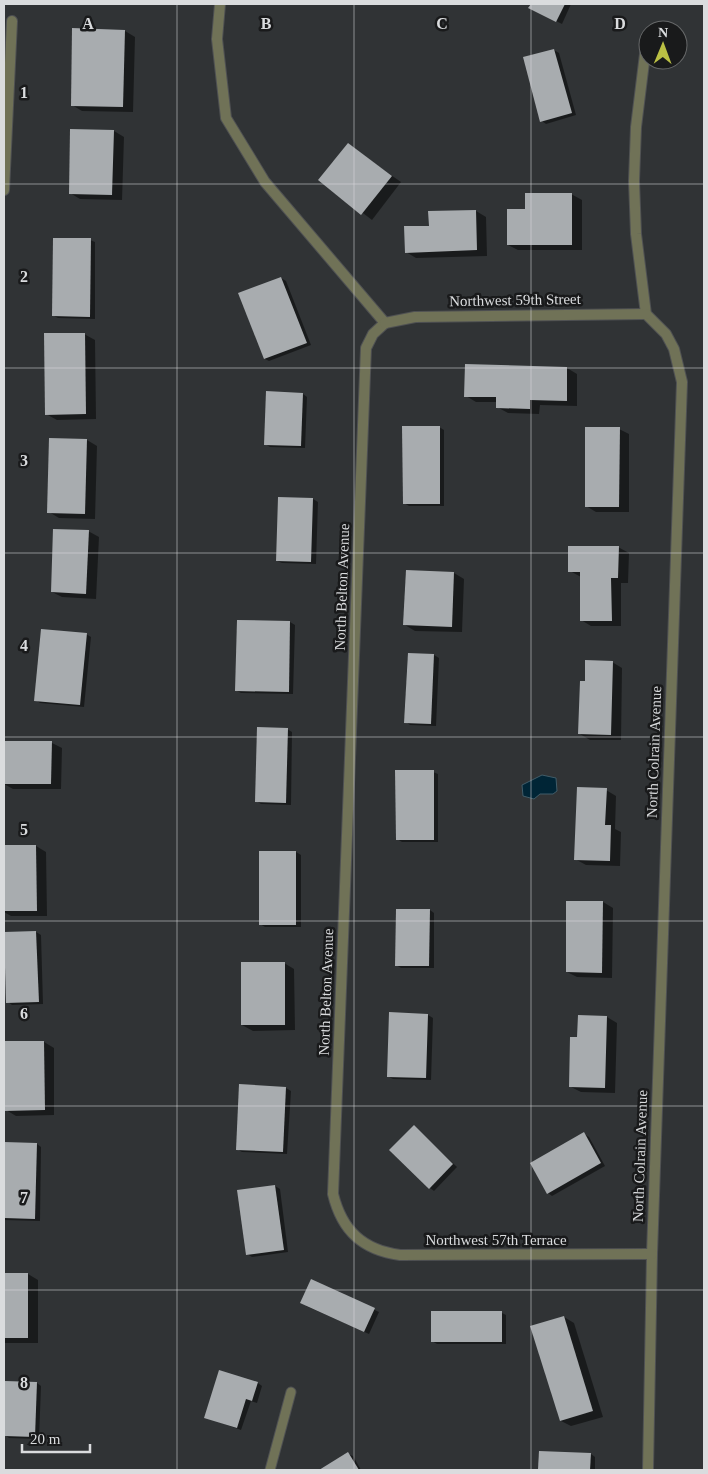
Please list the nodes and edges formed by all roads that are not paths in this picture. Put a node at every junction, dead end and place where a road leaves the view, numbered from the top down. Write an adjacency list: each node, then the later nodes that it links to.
1 (220, 4): 6 (street)
2 (12, 21): 4 (street)
3 (643, 70): 5 (street)
4 (4, 190)
5 (646, 314): 6 (street, Northwest 59th Street); 8 (street, North Colrain Avenue)
6 (385, 323): 7 (street, North Belton Avenue)
7 (349, 1230): 8 (street, Northwest 57th Terrace)
8 (652, 1254): 11 (street, North Colrain Avenue)
9 (291, 1392): 10 (lane)
10 (270, 1470)
11 (648, 1470)

